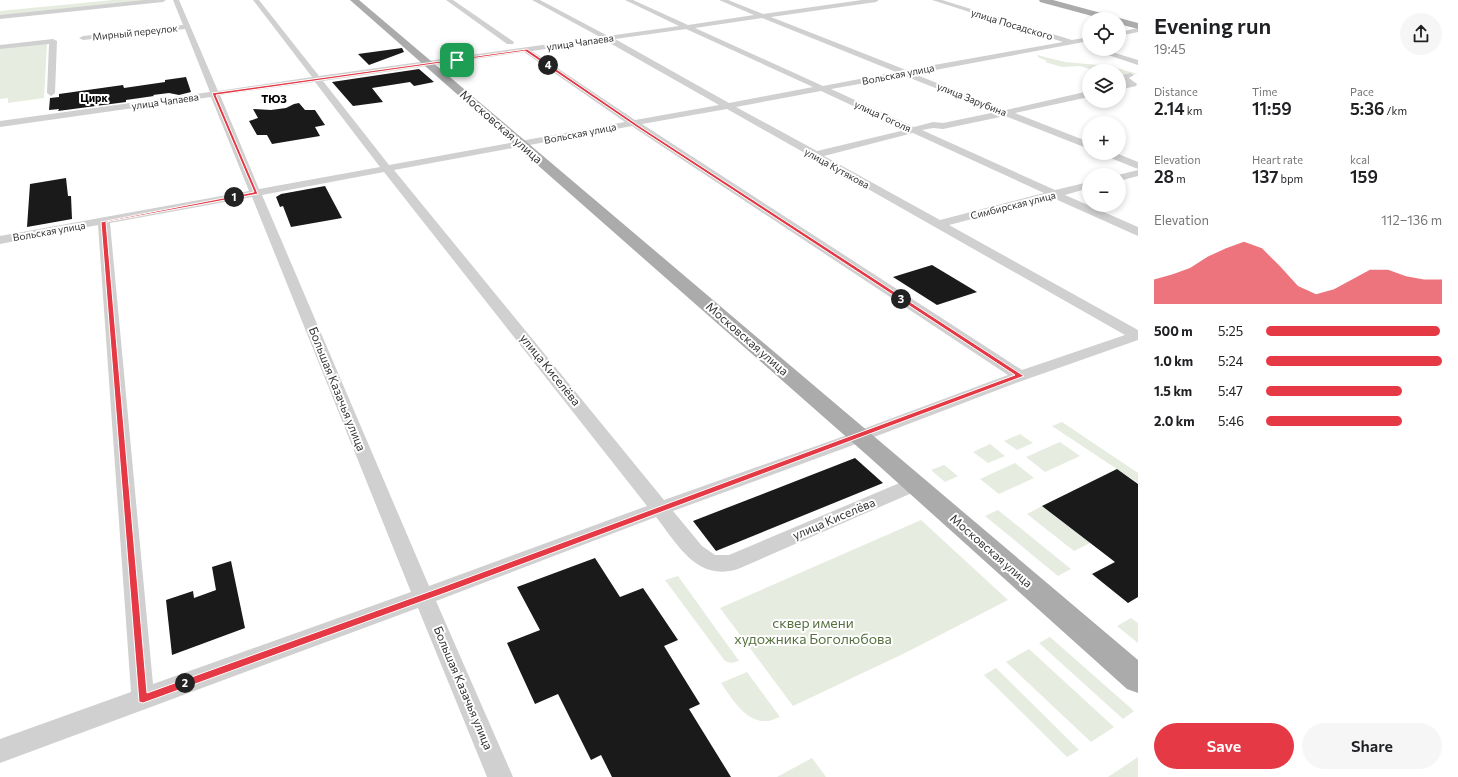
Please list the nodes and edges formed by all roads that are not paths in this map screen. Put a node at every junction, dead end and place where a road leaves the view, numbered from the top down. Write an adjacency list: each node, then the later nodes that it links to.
1 (106, 0): 13 (street)
2 (163, 0): 16 (street)
3 (176, 0): 18 (street, Большая Казачья улица)
4 (256, 0): 36 (street, улица Киселёва)
5 (354, 0): 32 (main road, Московская улица)
6 (449, 0): 29 (street)
7 (535, 0): 24 (street, улица Кутякова)
8 (628, 0): 20 (street, улица Гоголя)
9 (722, 0): 15 (street, улица Зарубина)
10 (876, 0): 15 (street, улица Чапаева)
11 (935, 0): 26 (street, улица Посадского)
12 (1043, 0): 14 (main road)
13 (0, 10)
14 (1088, 12)
15 (764, 16): 20 (street, улица Чапаева); 33 (street, улица Зарубина)
16 (0, 17)
17 (1126, 22): 19 (main road)
18 (187, 26): 23 (street, Мирный переулок); 41 (street, Большая Казачья улица)
19 (1138, 26)
20 (688, 27): 24 (street, улица Чапаева); 39 (street, улица Гоголя)
21 (1138, 30): 22 (street)
22 (1126, 33)
23 (83, 38)
24 (607, 38): 29 (street, улица Чапаева); 43 (street, улица Кутякова)
25 (1082, 40): 26 (street, Вольская улица)
26 (1072, 42): 27 (street, улица Посадского); 33 (street, Вольская улица)
27 (1082, 46)
28 (0, 47): 40 (street)
29 (524, 50): 32 (street, улица Чапаева); 45 (street)
30 (1116, 56): 31 (street)
31 (1138, 63)
32 (427, 64): 36 (street, улица Чапаева); 49 (main road, Московская улица)
33 (906, 72): 39 (street, Вольская улица); 44 (street, улица Зарубина)
34 (1130, 75): 35 (street)
35 (1126, 76)
36 (318, 80): 41 (street, улица Чапаева); 53 (street, улица Киселёва)
37 (1126, 80): 38 (street)
38 (1126, 86)
39 (822, 88): 43 (street, Вольская улица); 47 (street, улица Гоголя)
40 (51, 94)
41 (214, 94): 46 (street, улица Чапаева); 57 (street, Большая Казачья улица)
42 (1082, 96): 44 (street)
43 (726, 106): 45 (street, Вольская улица); 50 (street, улица Кутякова)
44 (1007, 113): 47 (street); 48 (street, улица Зарубина)
45 (633, 123): 49 (street, Вольская улица); 64 (street)
46 (0, 124)
47 (914, 131): 50 (street); 58 (street, улица Гоголя)
48 (1082, 143)
49 (521, 144): 53 (street, Вольская улица); 65 (main road, Московская улица)
50 (814, 155): 60 (street, улица Кутякова)
51 (1123, 160): 52 (street)
52 (1138, 166)
53 (388, 169): 57 (street, Вольская улица); 67 (street, улица Киселёва)
54 (1138, 173): 55 (street)
55 (1126, 176)
56 (1082, 187): 58 (street, Симбирская улица)
57 (256, 193): 59 (street, Вольская улица); 68 (street, Большая Казачья улица)
58 (1054, 194): 60 (street, Симбирская улица); 61 (street, улица Гоголя)
59 (104, 222): 62 (street, Вольская улица); 70 (street)
60 (938, 224): 63 (street, улица Кутякова)
61 (1138, 232)
62 (0, 240)
63 (1138, 335): 64 (street)
64 (1020, 376): 65 (street)
65 (859, 436): 66 (main road, Московская улица); 67 (street)
66 (915, 484): 67 (street, улица Киселёва); 69 (main road, Московская улица)
67 (661, 509): 68 (street)
68 (423, 597): 70 (street); 72 (street, Большая Казачья улица)
69 (1138, 679)
70 (143, 699): 71 (street)
71 (0, 751)
72 (500, 777)

